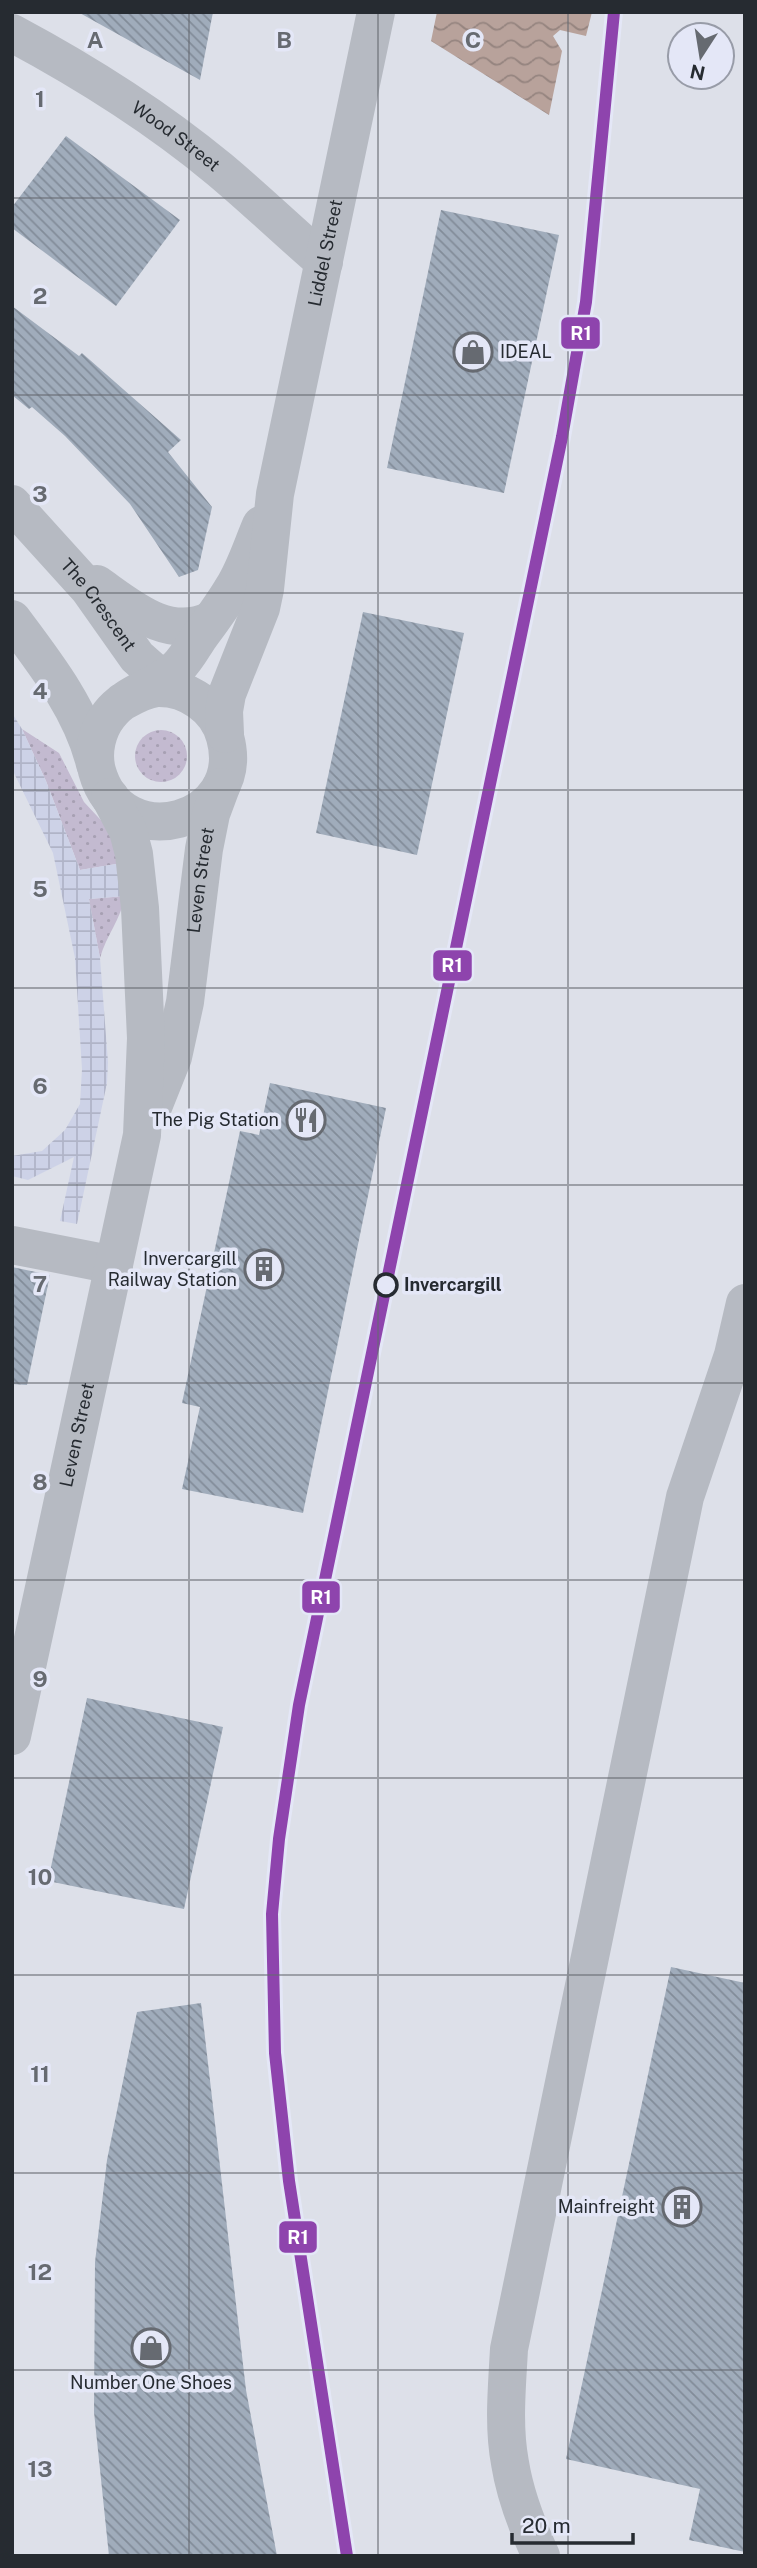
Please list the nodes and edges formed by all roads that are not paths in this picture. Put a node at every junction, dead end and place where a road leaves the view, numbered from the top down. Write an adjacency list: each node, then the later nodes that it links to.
1 (374, 20): 3 (street, Liddel Street)
2 (12, 33): 3 (street, Wood Street)
3 (324, 262): 4 (street, Liddel Street)
4 (275, 494): 8 (street, Liddel Street); 10 (street, Liddel Street)
5 (12, 504): 6 (street, The Crescent)
6 (64, 560): 8 (street); 9 (street, The Crescent)
7 (12, 619): 11 (street)
8 (211, 620): 9 (street, Liddel Street)
9 (177, 688): 10 (street); 11 (street)
10 (225, 734): 12 (street)
11 (103, 781): 12 (street); 13 (street, Leven Street)
12 (221, 787): 13 (street, Leven Street)
13 (142, 1135): 15 (street, Leven Street)
14 (12, 1245): 15 (street)
15 (114, 1265): 17 (street, Leven Street)
16 (745, 1303): 18 (street)
17 (12, 1736)
18 (541, 2556)

